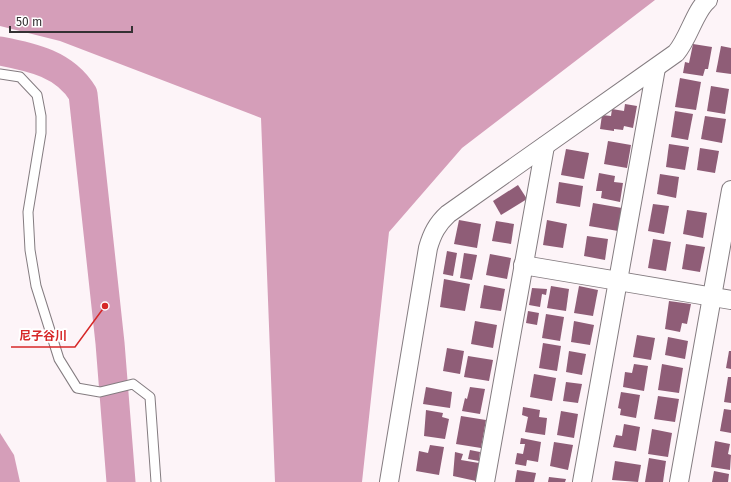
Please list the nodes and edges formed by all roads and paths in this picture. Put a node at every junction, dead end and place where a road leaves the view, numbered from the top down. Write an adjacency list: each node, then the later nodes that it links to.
1 (708, 0): 2 (street)
2 (656, 68): 4 (street); 7 (street)
3 (0, 74): 10 (lane)
4 (545, 146): 6 (street); 11 (street)
5 (731, 190): 8 (street)
6 (523, 265): 7 (street); 12 (street)
7 (618, 281): 8 (street); 13 (street)
8 (712, 296): 9 (street); 14 (street)
9 (731, 300)
10 (156, 482)
11 (389, 482)
12 (485, 482)
13 (582, 482)
14 (679, 482)

